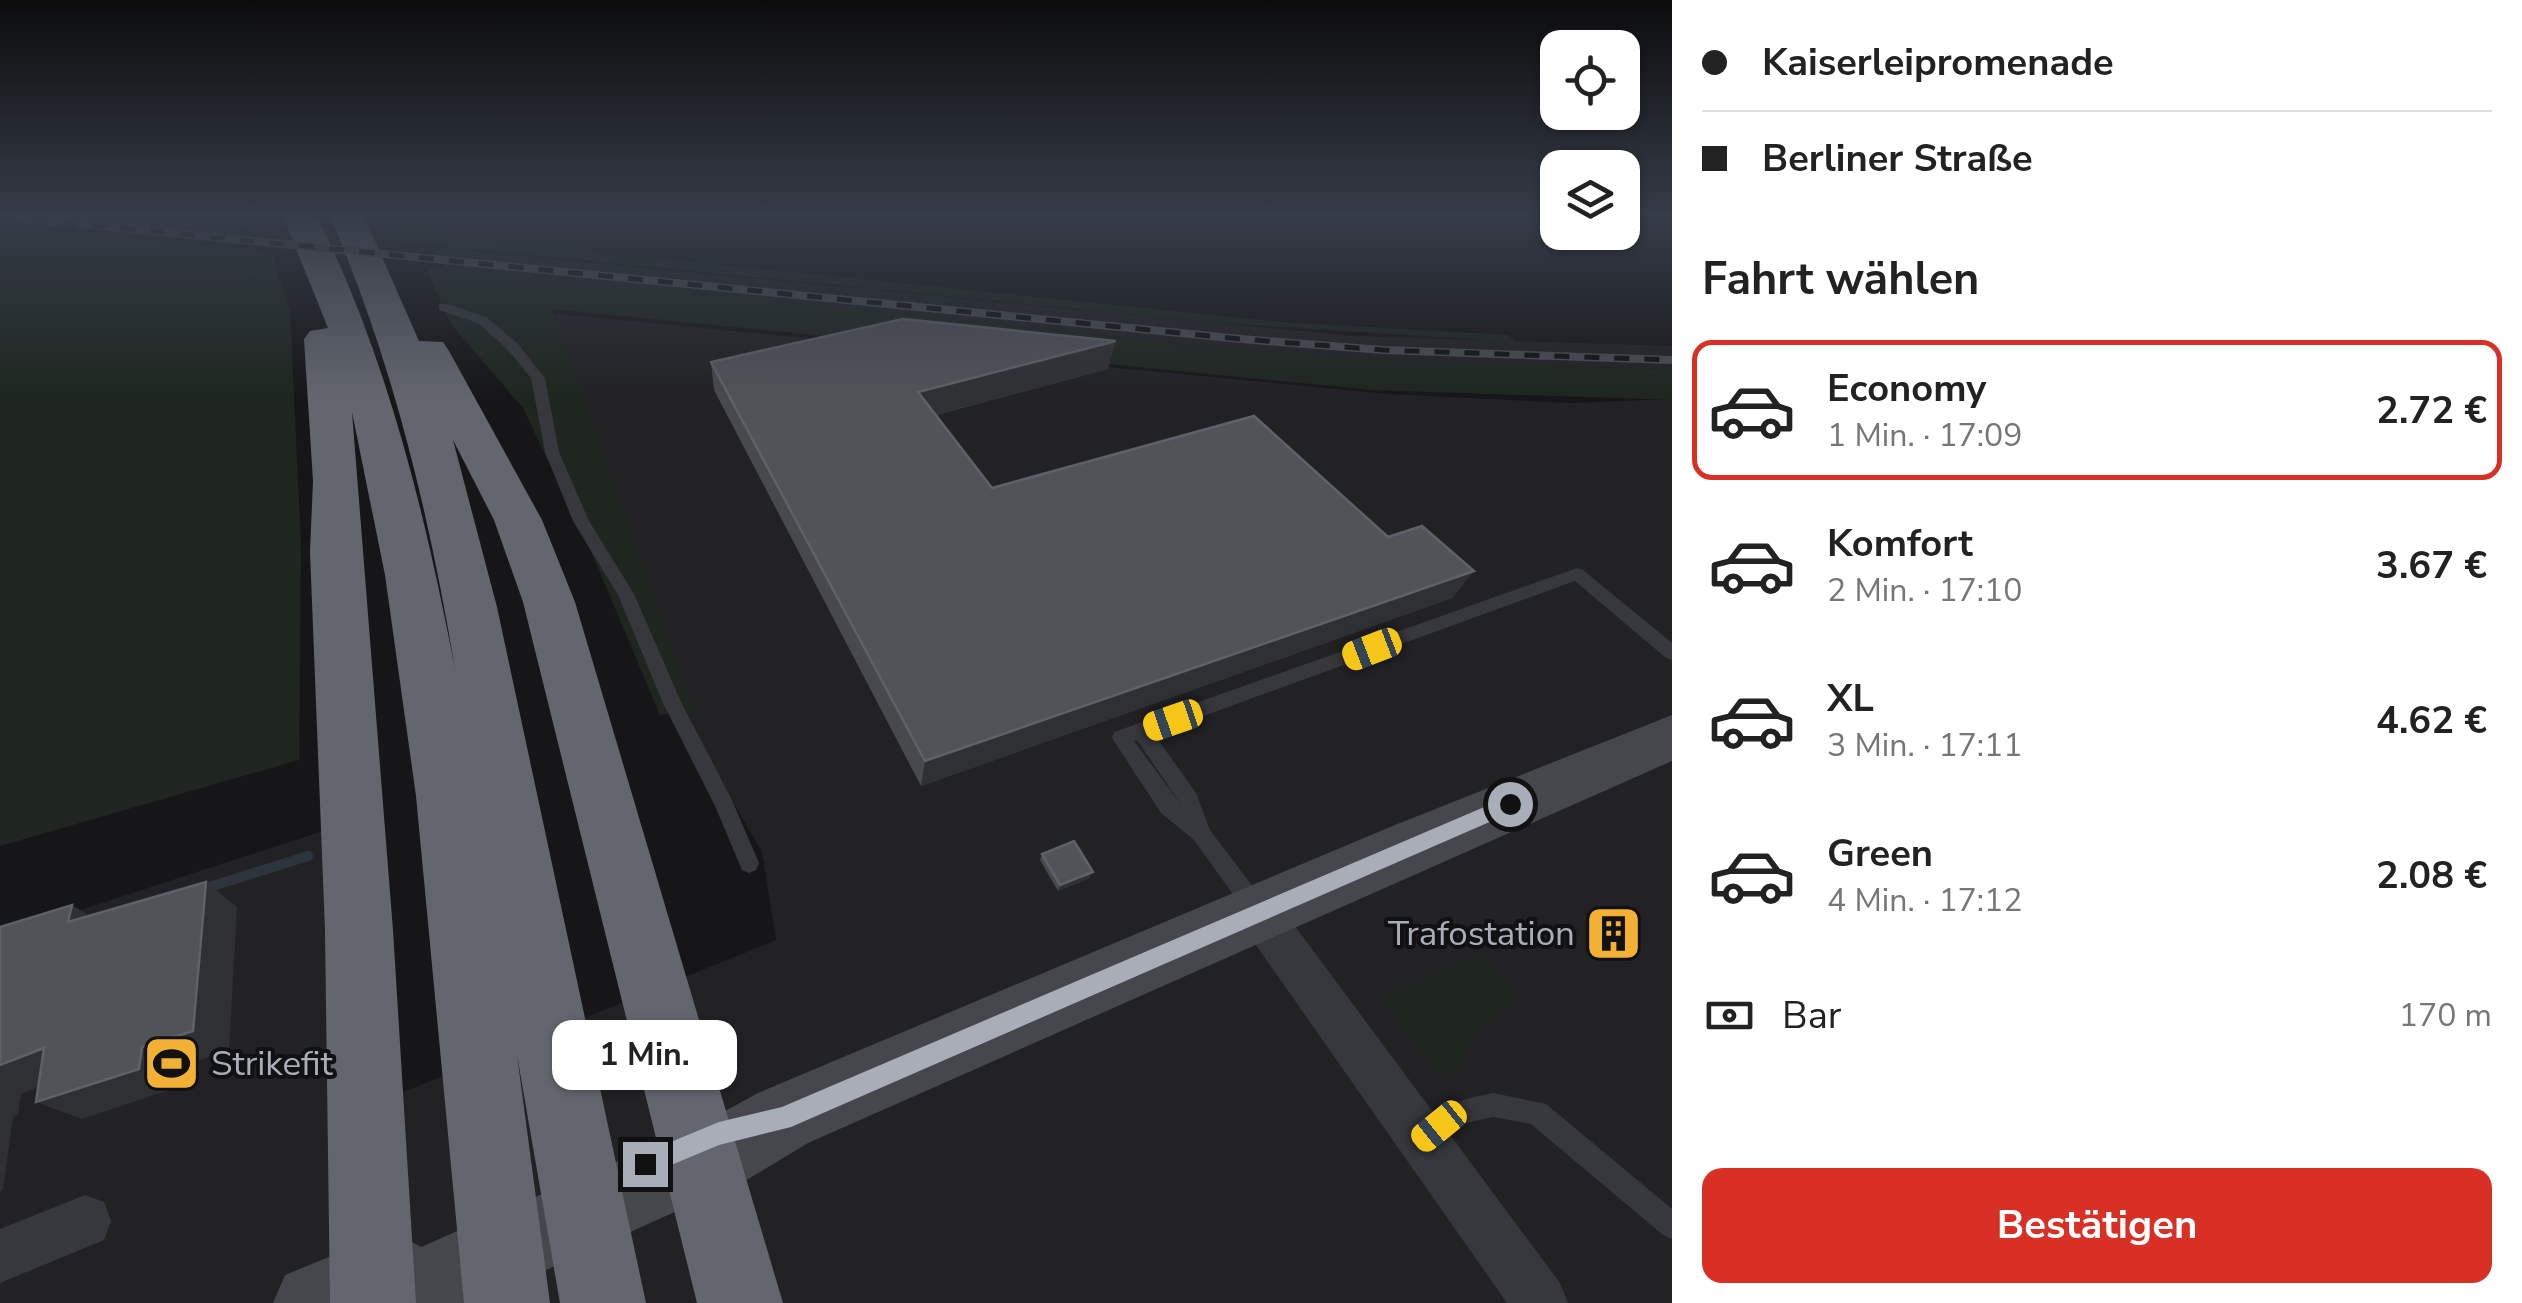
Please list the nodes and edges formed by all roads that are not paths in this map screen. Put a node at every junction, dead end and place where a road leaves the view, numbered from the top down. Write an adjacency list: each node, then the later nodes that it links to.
1 (344, 277): 18 (highway)
2 (350, 277): 10 (highway)
3 (360, 277): 22 (highway)
4 (443, 307): 9 (lane)
5 (1672, 652): 6 (lane)
6 (1141, 731): 8 (lane); 8 (lane)
7 (1672, 737): 11 (main road)
8 (1201, 834): 11 (lane)
9 (749, 863)
10 (487, 865): 20 (highway); 21 (highway)
11 (1259, 913): 12 (main road); 13 (street)
12 (783, 1118): 17 (main road); 19 (main road)
13 (1422, 1140): 15 (lane); 23 (street)
14 (85, 1221): 16 (street)
15 (1672, 1226)
16 (0, 1256)
17 (313, 1303)
18 (372, 1303)
19 (383, 1303)
20 (507, 1303)
21 (603, 1303)
22 (740, 1303)
23 (1540, 1303)

